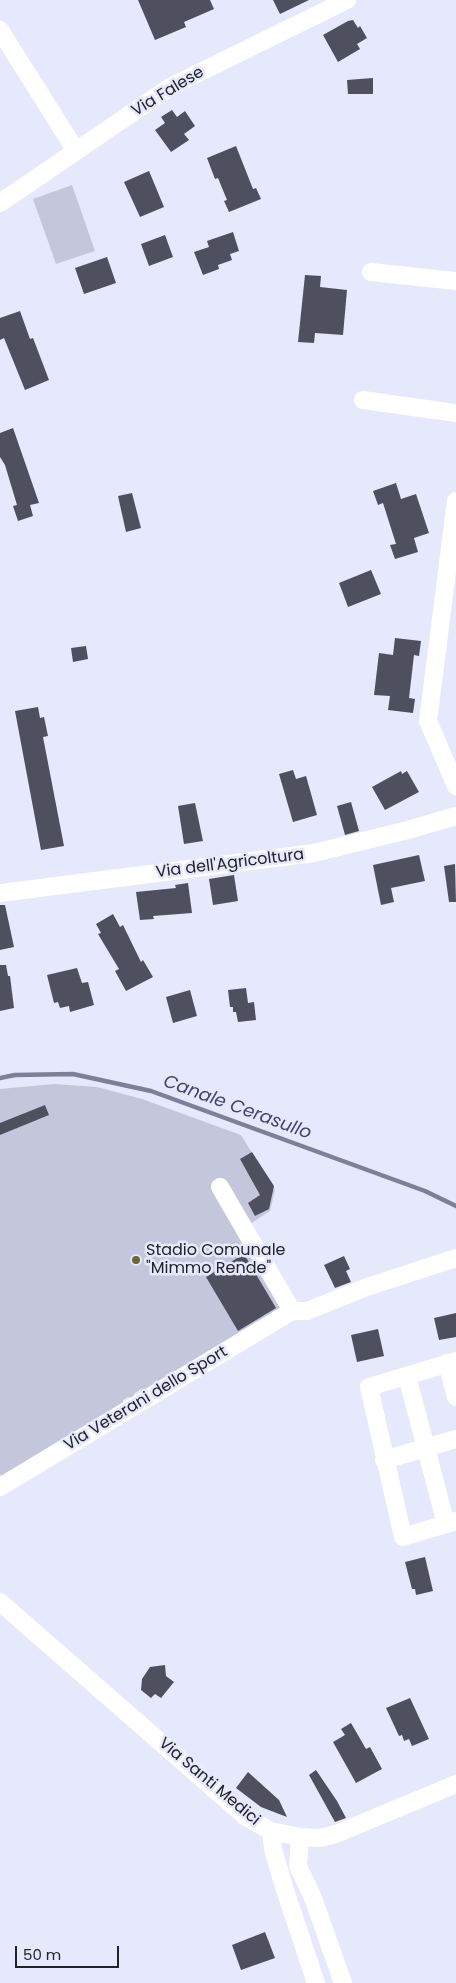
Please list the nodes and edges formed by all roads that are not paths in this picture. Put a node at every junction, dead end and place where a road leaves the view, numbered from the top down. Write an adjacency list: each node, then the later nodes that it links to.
1 (342, 1): 3 (street, Via Falese)
2 (0, 30): 3 (street)
3 (76, 151): 4 (street, Via Falese)
4 (0, 203)
5 (371, 272): 6 (street)
6 (456, 281)
7 (363, 400): 8 (street)
8 (456, 413)
9 (456, 500): 10 (street)
10 (456, 786)
11 (456, 816): 12 (street, Via dell'Agricoltura)
12 (0, 893)
13 (220, 1188): 15 (street)
14 (456, 1258): 15 (street)
15 (292, 1311): 22 (street, Via Veterani dello Sport)
16 (452, 1362): 17 (street); 18 (street)
17 (407, 1376): 20 (street); 21 (street)
18 (456, 1398)
19 (456, 1440): 20 (street)
20 (426, 1448): 21 (street); 23 (street)
21 (384, 1460): 23 (street)
22 (0, 1487)
23 (451, 1522)
24 (0, 1602): 26 (street, Via Santi Medici)
25 (456, 1784): 27 (street, Via Santi Medici)
26 (272, 1831): 27 (street, Via Santi Medici); 28 (street)
27 (300, 1837): 29 (street)
28 (273, 1850): 29 (street); 30 (street)
29 (298, 1866): 31 (street)
30 (316, 1983)
31 (343, 1983)

